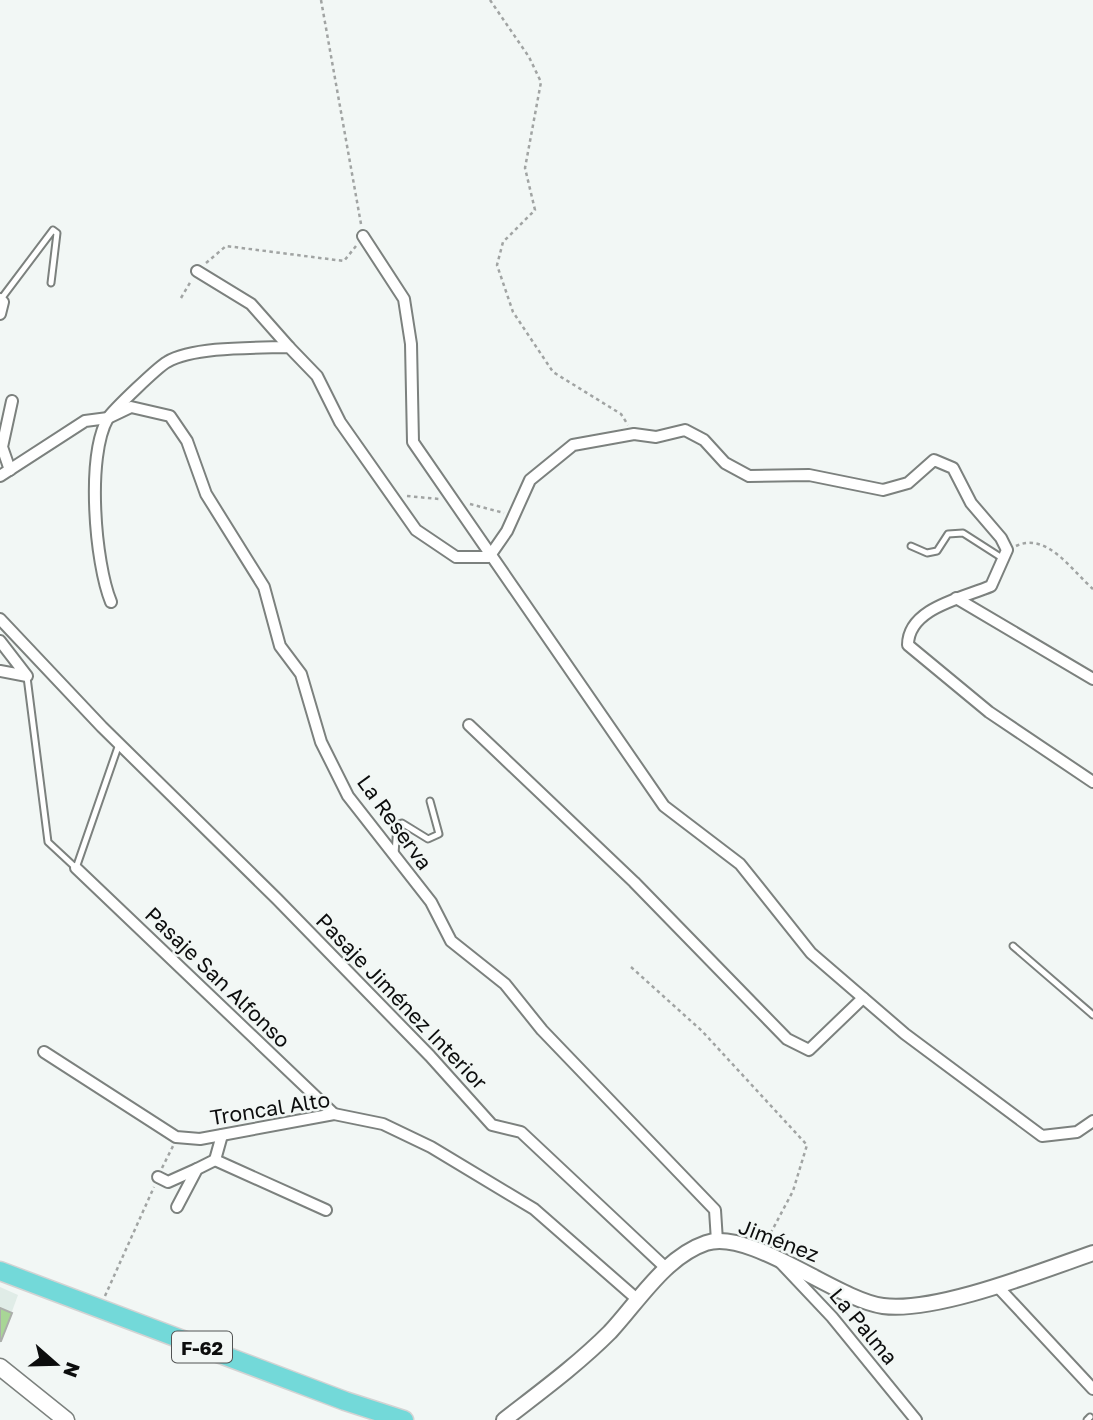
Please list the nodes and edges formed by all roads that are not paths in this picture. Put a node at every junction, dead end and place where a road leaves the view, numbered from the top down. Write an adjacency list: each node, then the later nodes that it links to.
1 (363, 236): 12 (street)
2 (197, 271): 6 (street)
3 (51, 283): 4 (lane)
4 (1, 299): 5 (street)
5 (0, 314)
6 (289, 347): 8 (street); 12 (street)
7 (12, 401): 9 (street)
8 (108, 418): 9 (street, La Reserva); 14 (street); 24 (street, La Reserva)
9 (3, 471)
10 (911, 546): 11 (lane)
11 (1004, 554): 12 (street); 13 (street)
12 (489, 556): 27 (street)
13 (956, 598): 19 (street); 22 (street)
14 (111, 602)
15 (0, 619): 21 (street, Pasaje Jiménez Interior)
16 (0, 641): 18 (street)
17 (0, 671): 18 (street)
18 (27, 676): 25 (lane)
19 (1093, 679)
20 (468, 725): 27 (street)
21 (119, 744): 25 (lane); 41 (street, Pasaje Jiménez Interior)
22 (1093, 782)
23 (430, 801): 24 (lane)
24 (395, 857): 38 (street, La Reserva)
25 (76, 868): 30 (street, Pasaje San Alfonso)
26 (1013, 946): 28 (lane)
27 (863, 998): 31 (street)
28 (1093, 1015)
29 (44, 1052): 32 (street, Troncal Alto)
30 (334, 1114): 32 (street, Troncal Alto); 44 (street, Troncal Alto)
31 (1093, 1121)
32 (222, 1135): 33 (street)
33 (215, 1160): 34 (street); 37 (street)
34 (197, 1169): 35 (street); 36 (street)
35 (158, 1177)
36 (177, 1207)
37 (326, 1210)
38 (717, 1241): 40 (street, Jiménez); 41 (street, Jiménez)
39 (1093, 1253): 43 (street, Jiménez)
40 (779, 1260): 43 (street, Jiménez); 50 (street, La Palma)
41 (667, 1269): 44 (street, Jiménez)
42 (0, 1271): 48 (main road, F-62)
43 (997, 1286): 46 (street)
44 (638, 1300): 49 (street, Jiménez)
45 (0, 1367): 47 (main road)
46 (1093, 1389)
47 (66, 1420)
48 (404, 1420)
49 (504, 1420)
50 (916, 1420)

